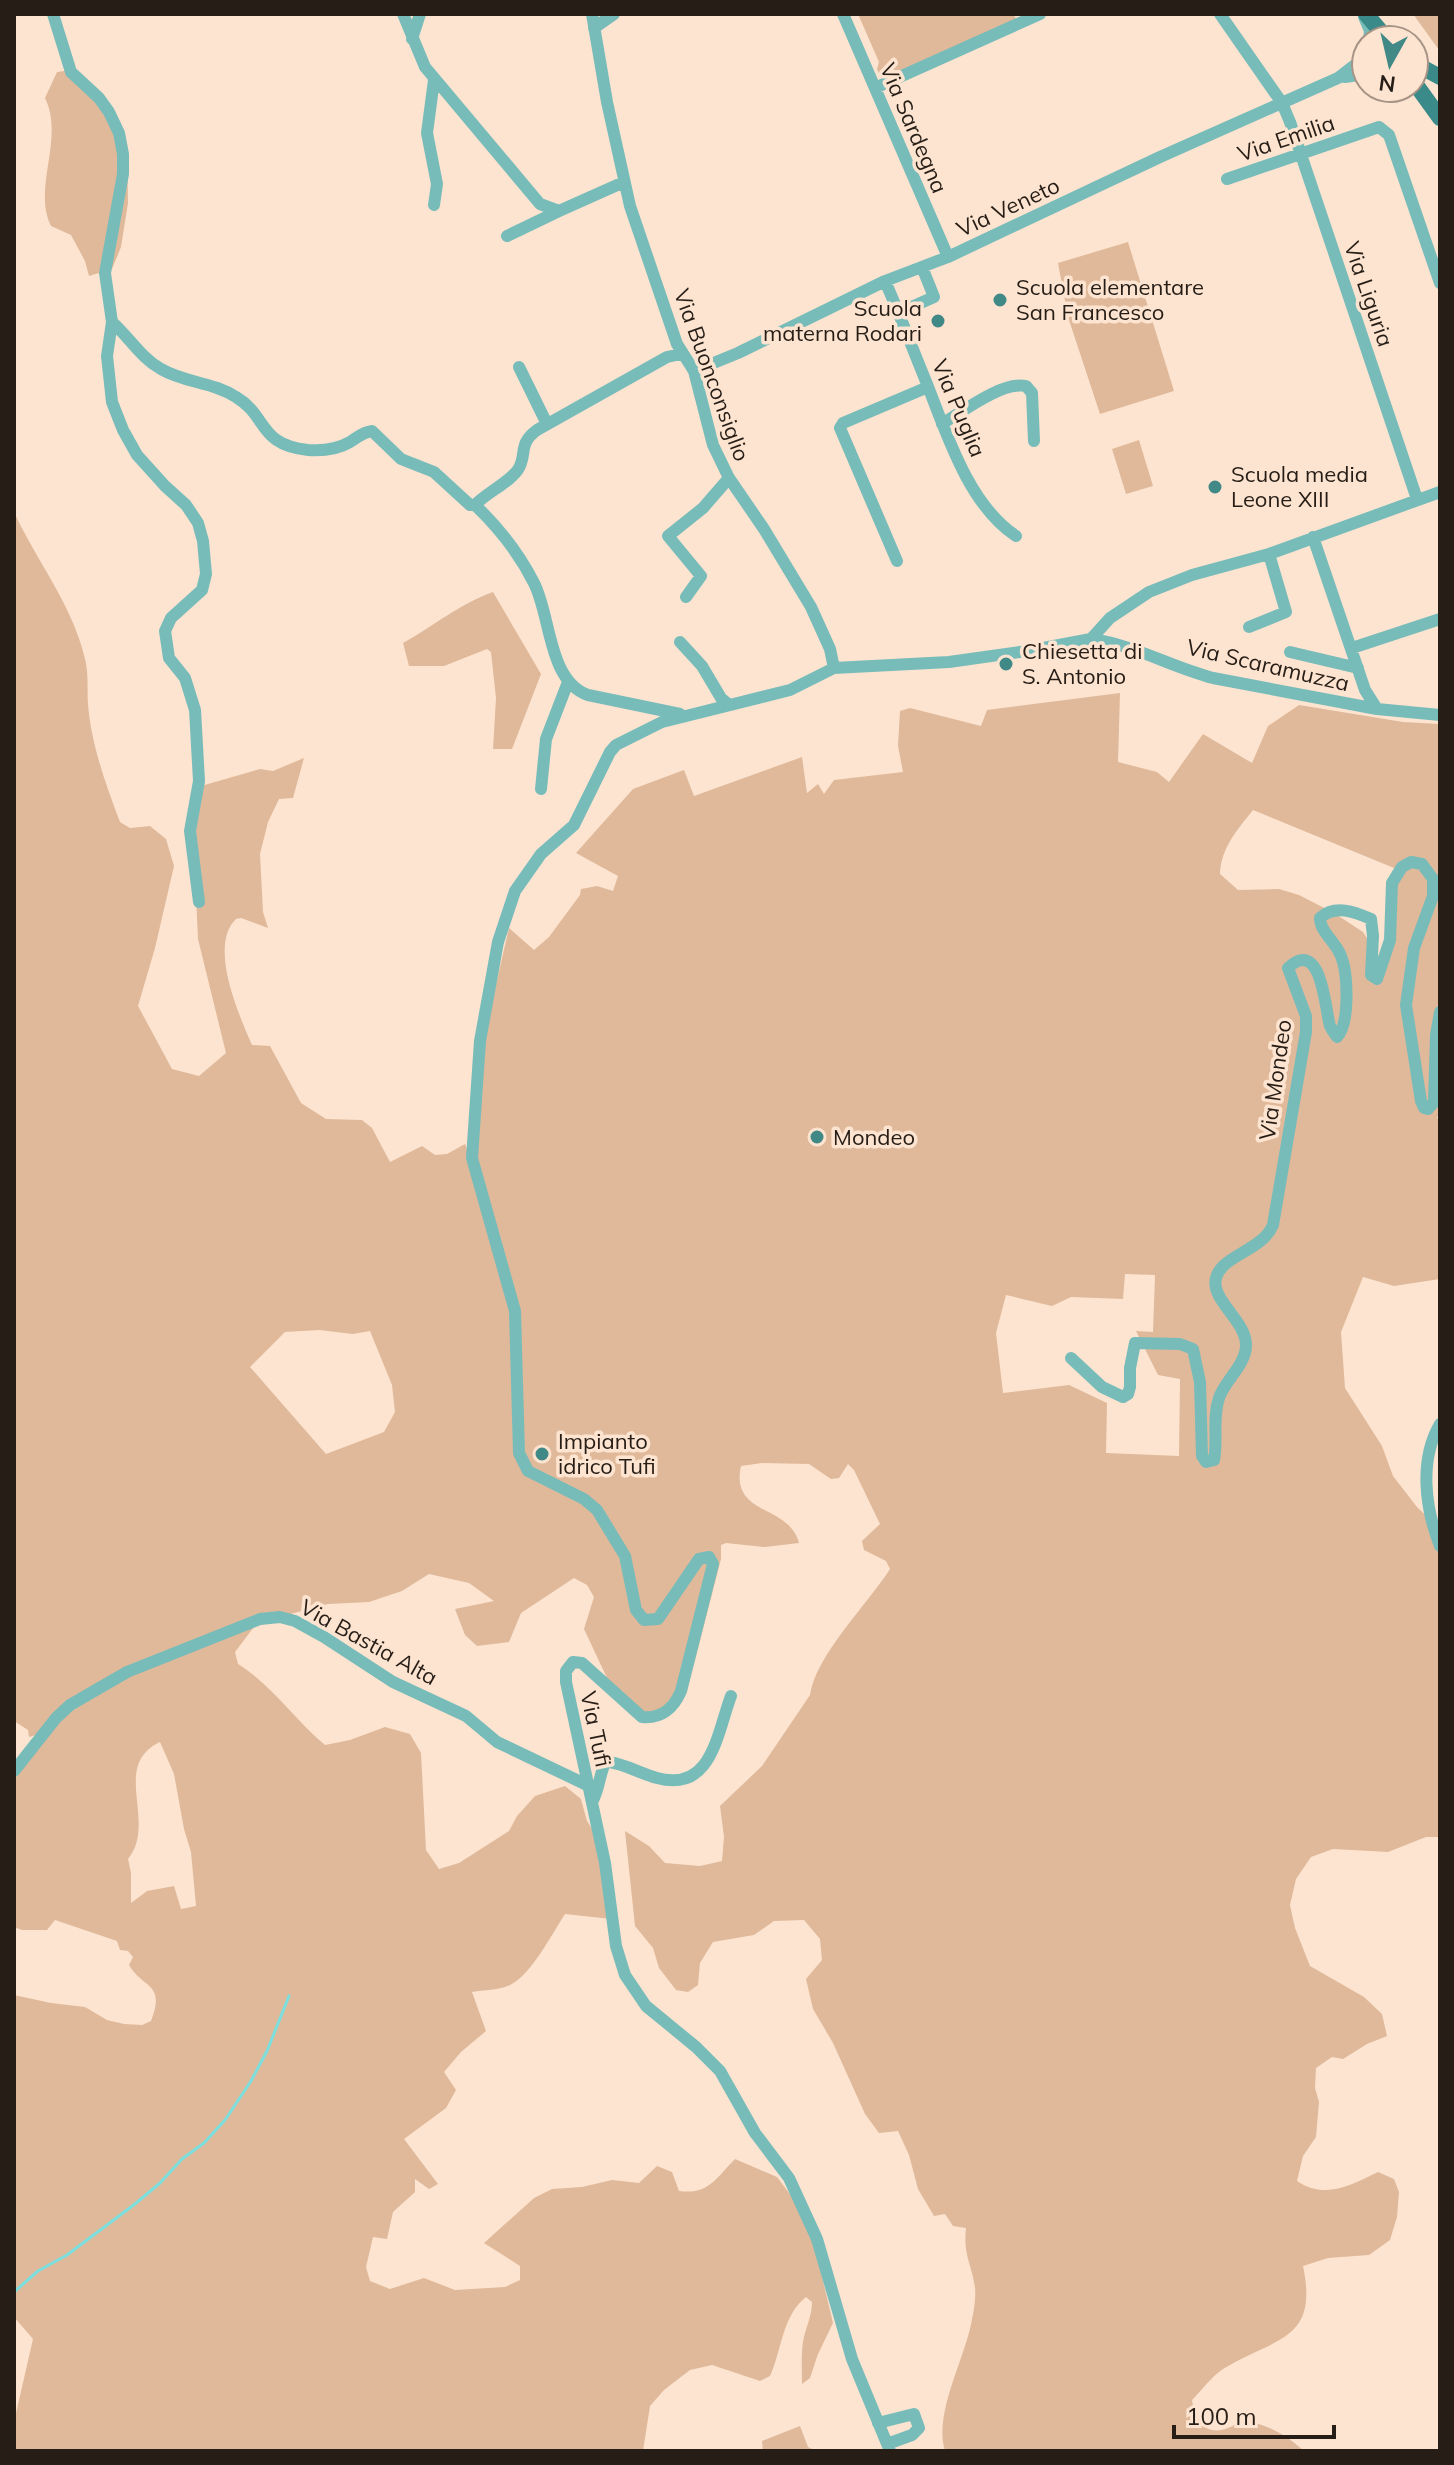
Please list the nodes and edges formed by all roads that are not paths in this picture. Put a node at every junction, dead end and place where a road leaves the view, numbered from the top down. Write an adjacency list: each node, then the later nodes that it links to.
1 (53, 14): 28 (street)
2 (403, 14): 10 (street)
3 (420, 14): 10 (street)
4 (592, 14): 9 (street, Via Buonconsiglio)
5 (614, 14): 9 (street)
6 (843, 14): 15 (street, Via Sardegna)
7 (1040, 14): 15 (street)
8 (1220, 14): 16 (street, Via Liguria)
9 (594, 28): 19 (street, Via Buonconsiglio)
10 (412, 39): 14 (street)
11 (1350, 69): 13 (street, Via Veneto)
12 (1350, 76): 13 (street, Via Veneto)
13 (1338, 78): 16 (street, Via Veneto)
14 (434, 80): 20 (street); 21 (street)
15 (875, 88): 23 (street, Via Sardegna)
16 (1282, 103): 17 (street, Via Liguria); 23 (street, Via Veneto)
17 (1300, 156): 18 (street, Via Emilia); 26 (street, Via Emilia); 38 (street, Via Liguria)
18 (1227, 179)
19 (624, 182): 21 (street); 29 (street, Via Buonconsiglio)
20 (434, 205)
21 (559, 211): 22 (street)
22 (507, 236)
23 (948, 257): 24 (street, Via Veneto)
24 (922, 267): 25 (street, Via Veneto); 27 (street)
25 (885, 281): 27 (street, Via Puglia); 31 (street, Via Veneto)
26 (1440, 283)
27 (898, 313): 32 (street, Via Puglia)
28 (112, 322): 39 (street); 59 (street)
29 (681, 354): 31 (street, Via Buonconsiglio); 33 (street)
30 (519, 367): 33 (street)
31 (694, 371): 36 (street, Via Buonconsiglio)
32 (928, 387): 34 (street, Via Puglia); 43 (street)
33 (547, 424): 39 (street)
34 (942, 424): 35 (street); 40 (street, Via Puglia)
35 (1034, 441)
36 (729, 478): 44 (street); 51 (street, Via Buonconsiglio)
37 (1440, 492): 38 (street)
38 (1417, 499): 41 (street)
39 (475, 505): 53 (street)
40 (1016, 536)
41 (1313, 537): 42 (street); 49 (street)
42 (1269, 554): 46 (street); 47 (street)
43 (897, 561)
44 (686, 597)
45 (1440, 619): 49 (street)
46 (1249, 627)
47 (1091, 639): 51 (street); 55 (street, Via Scaramuzza)
48 (680, 642): 54 (street)
49 (1352, 648): 52 (street)
50 (1290, 652): 52 (street)
51 (834, 668): 54 (street)
52 (1358, 668): 55 (street)
53 (568, 682): 56 (street); 58 (street)
54 (729, 705): 56 (street)
55 (1377, 709): 57 (street, Via Scaramuzza)
56 (687, 714): 66 (street, Via Tufi)
57 (1440, 715)
58 (541, 789)
59 (199, 902)
60 (1440, 1012): 61 (street, Via Mondeo)
61 (1071, 1358)
62 (1440, 1424): 63 (street)
63 (1440, 1546)
64 (731, 1696): 67 (street)
65 (14, 1771): 66 (street, Via Bastia Alta)
66 (587, 1785): 67 (street, Via Tufi)
67 (591, 1803): 68 (street, Via Tufi)
68 (878, 2423): 69 (street, Via Tufi); 69 (street)
69 (889, 2448)

